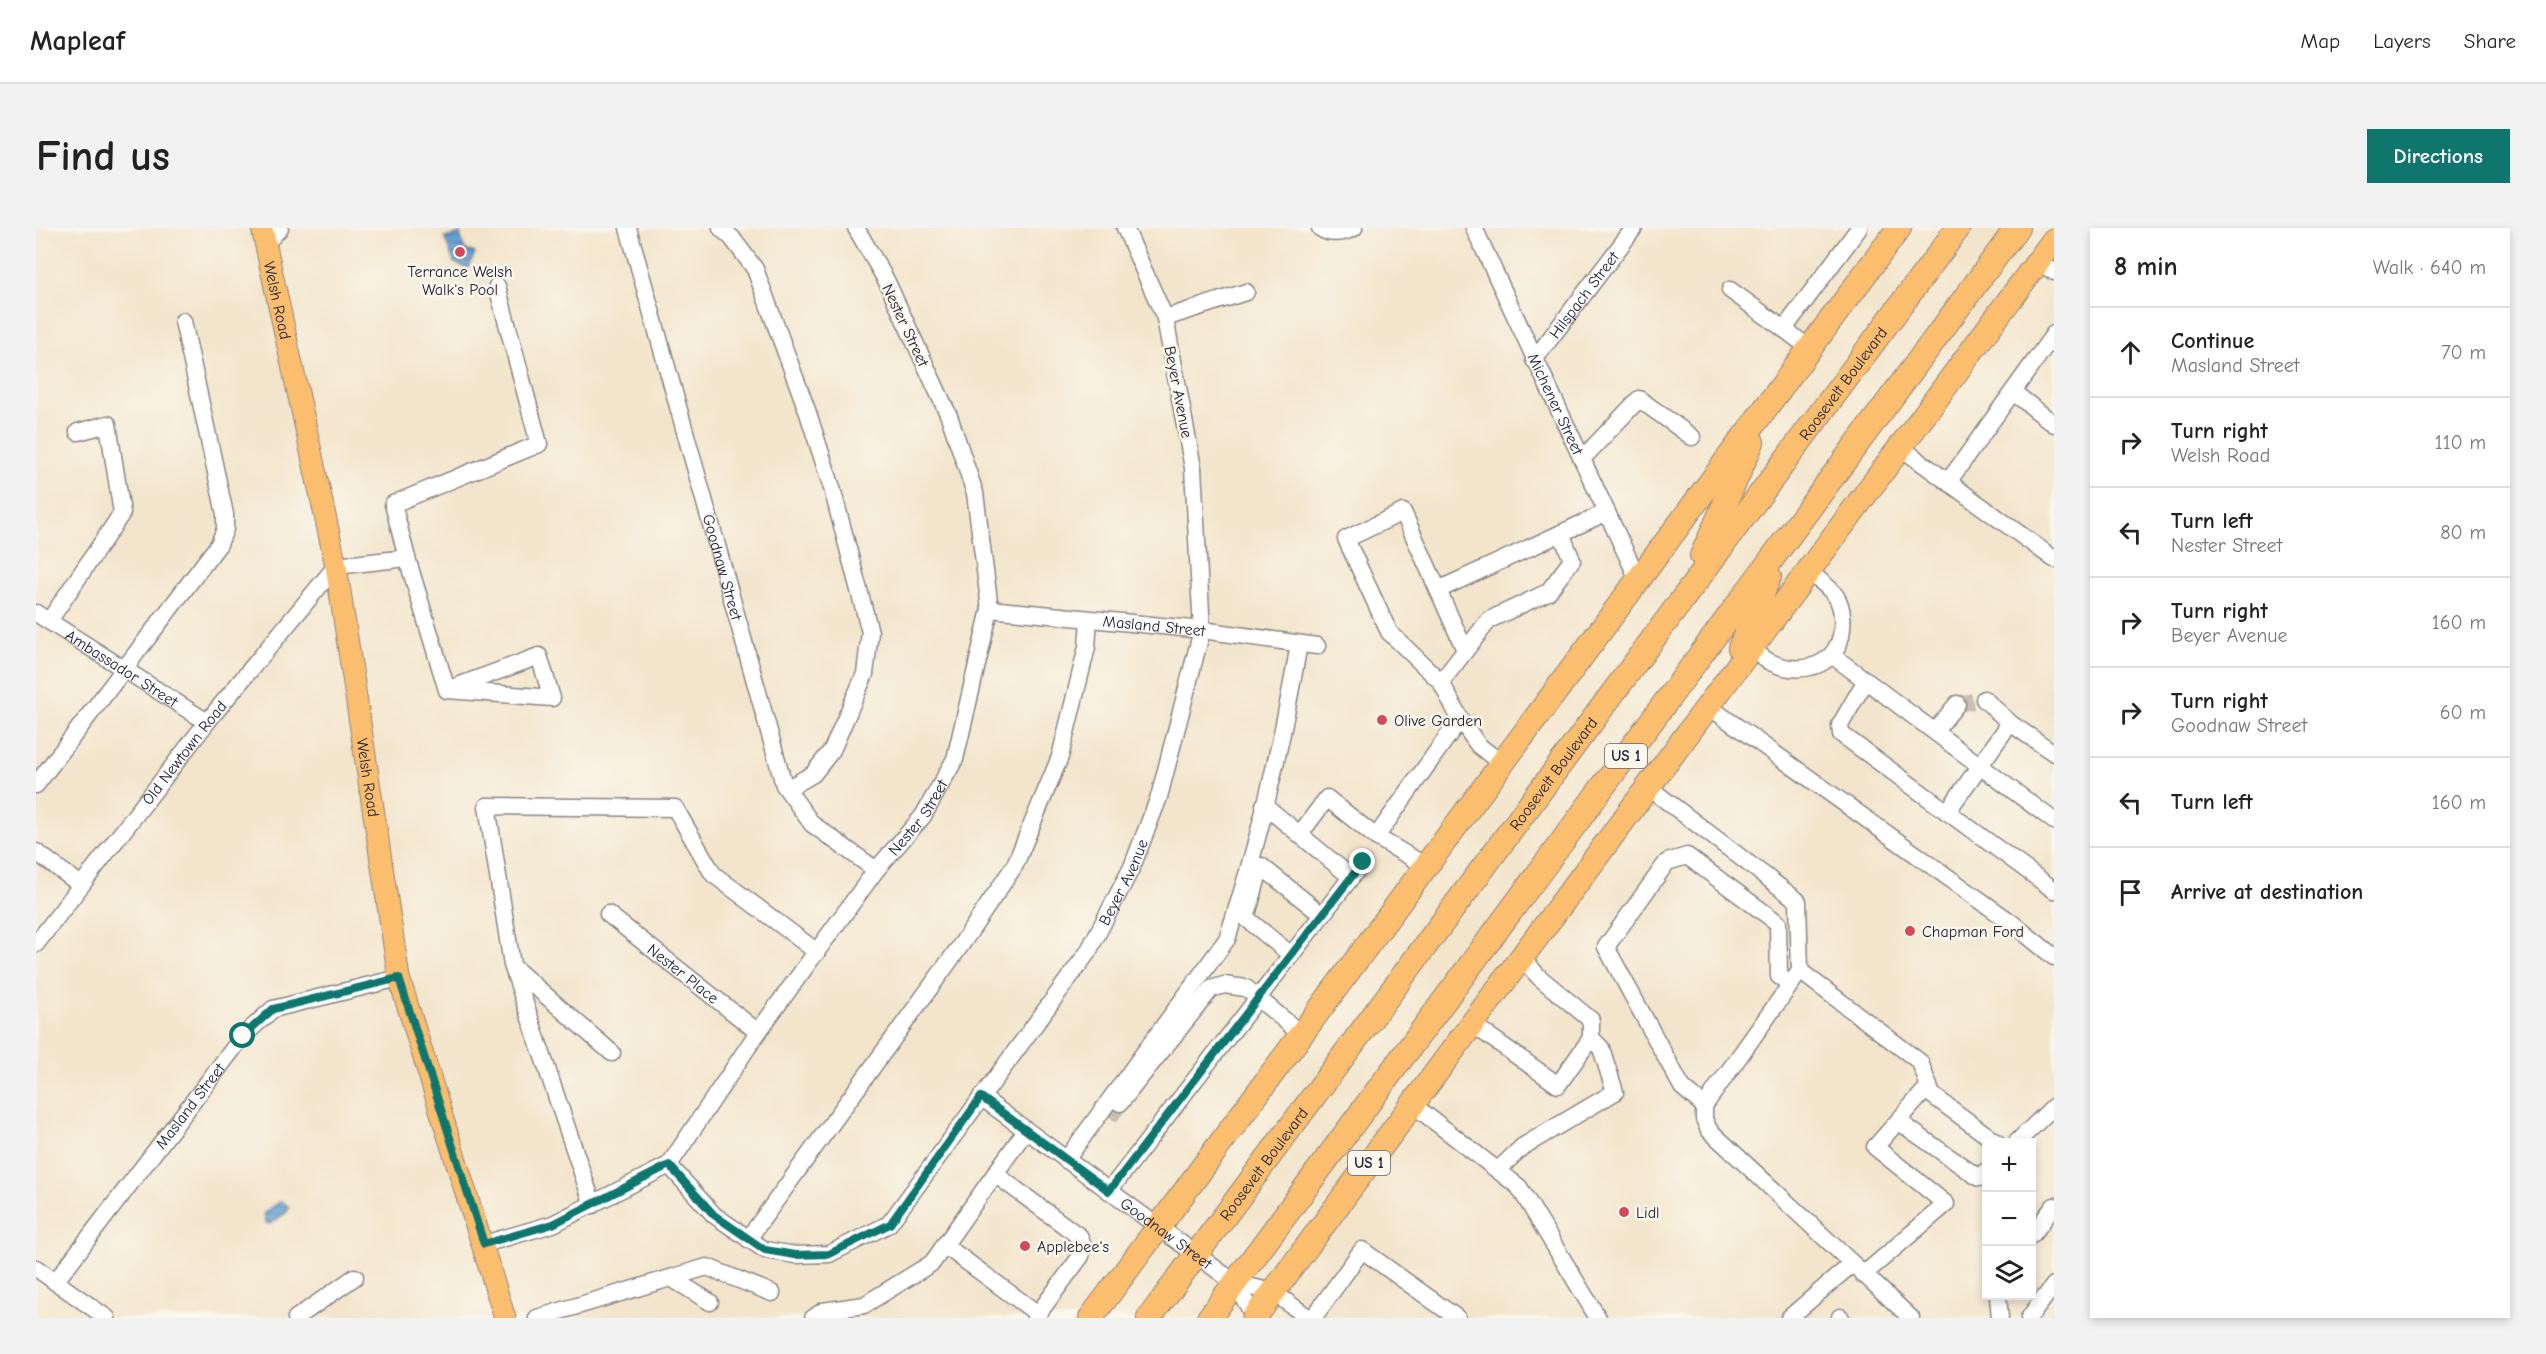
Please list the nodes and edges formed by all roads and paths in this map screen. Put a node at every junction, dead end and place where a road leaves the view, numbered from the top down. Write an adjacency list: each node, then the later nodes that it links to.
1 (628, 228): 69 (street, Goodnaw Street)
2 (721, 228): 69 (street)
3 (856, 228): 43 (street, Nester Street)
4 (1125, 228): 19 (street, Beyer Avenue)
5 (1320, 228): 6 (street)
6 (1354, 228)
7 (1474, 228): 24 (street, Michener Street)
8 (1634, 228): 24 (street, Hilspach Street)
9 (1859, 228): 21 (street)
10 (1899, 228): 23 (highway)
11 (1958, 228): 42 (highway, Roosevelt Boulevard / US 1)
12 (2018, 228): 35 (highway, US 1)
13 (269, 233): 38 (main road, Welsh Road)
14 (2054, 240): 15 (highway, US 1)
15 (2046, 266): 30 (highway, US 1)
16 (497, 286): 36 (street)
17 (1730, 290): 21 (street)
18 (1246, 292): 19 (street)
19 (1165, 318): 46 (street, Beyer Avenue)
20 (183, 321): 52 (street)
21 (1784, 329): 23 (street)
22 (2054, 334): 25 (street)
23 (1809, 348): 26 (highway)
24 (1534, 360): 31 (street, Michener Street)
25 (2013, 392): 27 (street); 32 (street)
26 (1768, 404): 40 (highway); 42 (highway)
27 (2054, 424)
28 (78, 432): 44 (street)
29 (1692, 437): 31 (street)
30 (1900, 447): 32 (street); 39 (highway, US 1)
31 (1582, 459): 33 (street, Michener Street)
32 (1948, 482): 37 (street)
33 (1606, 512): 34 (street); 40 (street, Michener Street)
34 (1561, 533): 41 (street); 50 (street)
35 (1783, 544): 55 (highway); 126 (highway, US 1)
36 (407, 558): 38 (street); 56 (street)
37 (2054, 559)
38 (336, 566): 61 (street, Old Newtown Road); 90 (main road, Welsh Road)
39 (1809, 571): 49 (highway, US 1); 51 (street)
40 (1638, 579): 65 (highway)
41 (1438, 590): 50 (street); 54 (street)
42 (1685, 595): 120 (highway, Roosevelt Boulevard / US 1)
43 (990, 609): 45 (street, Masland Street); 78 (street, Nester Street)
44 (43, 617): 52 (street, Ambassador Street)
45 (1089, 619): 46 (street, Masland Street); 117 (street)
46 (1202, 630): 47 (street, Masland Street); 99 (street, Beyer Avenue)
47 (1299, 644): 48 (street, Masland Street); 70 (street)
48 (1317, 646)
49 (1751, 648): 51 (street); 55 (highway, US 1)
50 (1465, 650): 54 (street)
51 (1833, 656): 53 (street)
52 (125, 669): 61 (street, Ambassador Street); 67 (street)
53 (1866, 680): 63 (street); 71 (street)
54 (1441, 682): 60 (street)
55 (1725, 683): 59 (highway, US 1)
56 (447, 690): 56 (street)
57 (1984, 699): 62 (street)
58 (1957, 704): 63 (street)
59 (1708, 706): 68 (highway, US 1); 88 (street)
60 (1460, 719): 65 (street); 74 (street)
61 (207, 722): 80 (street, Old Newtown Road)
62 (2010, 723): 64 (street); 66 (street)
63 (1935, 731): 66 (street)
64 (2054, 753)
65 (1502, 764): 77 (highway)
66 (1980, 766): 71 (street); 72 (street)
67 (36, 785)
68 (1648, 787): 87 (highway, US 1); 91 (street)
69 (787, 789): 78 (street, Goodnaw Street)
70 (1264, 805): 73 (street); 107 (street)
71 (1947, 812): 81 (street)
72 (2054, 821)
73 (1300, 834): 74 (street); 79 (street)
74 (1376, 837): 77 (street)
75 (36, 852): 80 (street)
76 (1363, 862): 79 (street)
77 (1426, 866): 95 (highway)
78 (876, 870): 85 (street, Nester Street)
79 (1352, 877): 83 (street)
80 (81, 885): 84 (street, Old Newtown Road)
81 (2054, 890)
82 (608, 914): 94 (street, Nester Place)
83 (1322, 915): 86 (street); 86 (street)
84 (36, 944)
85 (817, 952): 89 (street); 94 (street, Nester Street)
86 (1291, 955): 92 (street)
87 (1521, 957): 93 (highway, US 1); 96 (street)
88 (2054, 957)
89 (512, 965): 97 (street); 113 (street)
90 (399, 978): 118 (main road, Welsh Road); 125 (street, Masland Street)
91 (1795, 978): 98 (street); 101 (street); 101 (street)
92 (1257, 999): 95 (street); 107 (street); 112 (street)
93 (1472, 1024): 96 (street); 100 (highway, US 1)
94 (758, 1032): 108 (street, Nester Street)
95 (1301, 1034): 115 (highway)
96 (1591, 1038): 109 (street)
97 (612, 1053)
98 (1929, 1086): 103 (street); 105 (street)
99 (981, 1097): 104 (street, Goodnaw Street); 117 (street, Beyer Avenue)
100 (1412, 1104): 109 (street); 128 (highway, US 1)
101 (1704, 1106): 122 (street)
102 (2054, 1106): 106 (street)
103 (1898, 1121): 111 (street); 122 (street)
104 (1026, 1130): 107 (street, Goodnaw Street); 110 (street)
105 (1989, 1138)
106 (2022, 1138)
107 (1069, 1162): 112 (street, Goodnaw Street)
108 (669, 1165): 113 (street, Nester Street); 117 (street, Beyer Avenue)
109 (1498, 1170): 146 (street)
110 (995, 1174): 119 (street); 133 (street)
111 (1982, 1175)
112 (1109, 1191): 115 (street, Goodnaw Street)
113 (593, 1205): 118 (street, Nester Street)
114 (2054, 1206): 116 (street)
115 (1158, 1227): 120 (street, Goodnaw Street); 139 (highway)
116 (2036, 1229)
117 (748, 1239)
118 (484, 1244): 137 (main road, Welsh Road)
119 (944, 1245): 132 (street); 133 (street)
120 (1196, 1255): 126 (street, Goodnaw Street); 140 (highway, Roosevelt Boulevard / US 1)
121 (36, 1268): 125 (street)
122 (1858, 1269): 147 (street); 148 (street)
123 (355, 1277): 136 (street)
124 (671, 1278): 129 (street); 131 (street); 134 (street)
125 (55, 1282): 135 (street)
126 (1235, 1283): 128 (street, Goodnaw Street); 141 (highway, US 1); 142 (street, Goodnaw Street)
127 (2054, 1285): 150 (street)
128 (1273, 1292): 142 (highway, US 1); 143 (street)
129 (772, 1293)
130 (1998, 1300): 149 (street)
131 (710, 1302)
132 (859, 1311): 138 (street)
133 (1036, 1316)
134 (546, 1317)
135 (107, 1318)
136 (296, 1318)
137 (505, 1318)
138 (813, 1318)
139 (1091, 1318)
140 (1149, 1318)
141 (1209, 1318)
142 (1254, 1318)
143 (1309, 1318)
144 (1313, 1318): 145 (street)
145 (1457, 1318)
146 (1598, 1318)
147 (1789, 1318)
148 (1911, 1318)
149 (2000, 1318)
150 (2029, 1318)

